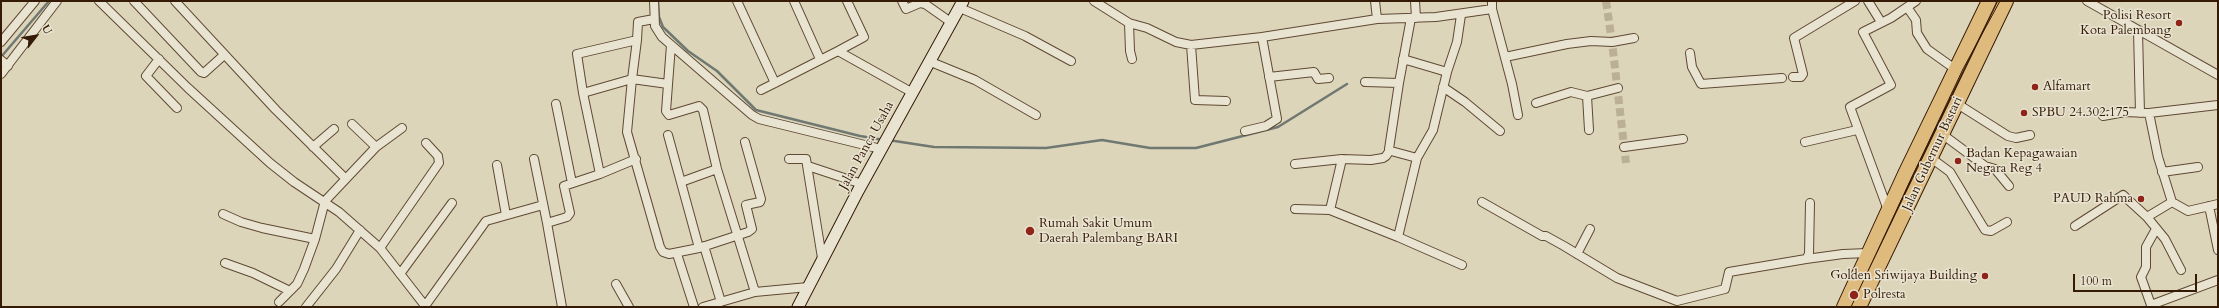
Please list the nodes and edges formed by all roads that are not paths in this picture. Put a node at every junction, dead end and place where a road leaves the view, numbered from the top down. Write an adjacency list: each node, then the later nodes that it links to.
1 (35, 1): 34 (street)
2 (56, 1): 47 (street)
3 (99, 1): 44 (street)
4 (134, 1): 39 (street)
5 (175, 1): 39 (street)
6 (654, 1): 24 (street)
7 (737, 1): 58 (street)
8 (794, 1): 41 (street)
9 (847, 1): 37 (street)
10 (902, 1): 28 (street)
11 (1094, 1): 29 (street)
12 (1375, 1): 26 (street)
13 (1415, 1): 25 (street)
14 (1855, 1): 53 (street)
15 (1868, 1): 27 (street)
16 (1916, 1): 22 (street)
17 (1989, 1): 48 (highway, Jalan Gubernur Bastari)
18 (2006, 1): 69 (highway, Jalan Gubernur Bastari)
19 (2087, 1): 30 (street)
20 (962, 5): 28 (street, Jalan Panca Usaha); 45 (street)
21 (1492, 5): 23 (street); 40 (street)
22 (1907, 7): 27 (street); 48 (street)
23 (1461, 15): 25 (street); 49 (street)
24 (654, 18): 33 (street); 35 (street)
25 (1413, 18): 26 (street); 43 (street)
26 (1377, 19): 31 (street)
27 (1881, 22): 83 (street)
28 (952, 23): 46 (street, Jalan Panca Usaha)
29 (1129, 23): 36 (street); 42 (street)
30 (2138, 31): 51 (street); 73 (street)
31 (1262, 37): 36 (street); 52 (street)
32 (1634, 38): 40 (street)
33 (637, 40): 56 (street); 64 (street)
34 (1, 42)
35 (671, 45): 60 (street); 94 (street)
36 (1190, 45): 67 (street)
37 (838, 51): 41 (street); 65 (street)
38 (1690, 53): 55 (street)
39 (224, 55): 92 (street)
40 (1505, 57): 76 (street)
41 (820, 59): 58 (street)
42 (1132, 59)
43 (1403, 59): 49 (street); 59 (street)
44 (159, 60): 72 (street); 117 (street)
45 (1071, 61)
46 (931, 62): 65 (street, Jalan Panca Usaha); 75 (street)
47 (4, 63): 50 (street)
48 (1955, 69): 110 (highway, Jalan Gubernur Bastari)
49 (1447, 72): 61 (street)
50 (1, 74)
51 (2218, 75)
52 (1269, 77): 54 (street); 81 (street)
53 (1793, 77)
54 (1329, 78)
55 (1782, 78)
56 (632, 79): 60 (street); 64 (street); 100 (street)
57 (1366, 82): 59 (street)
58 (775, 83): 63 (street)
59 (1400, 83): 96 (street)
60 (668, 84): 107 (street)
61 (1443, 86): 84 (street); 97 (street)
62 (1618, 88): 66 (street)
63 (761, 90)
64 (583, 92): 109 (street)
65 (913, 93): 94 (street, Jalan Panca Usaha)
66 (1587, 96): 68 (street); 82 (street)
67 (1226, 101)
68 (1536, 103)
69 (1956, 103): 85 (highway, Jalan Gubernur Bastari); 87 (street)
70 (556, 104): 114 (street)
71 (2218, 104): 74 (street)
72 (177, 108)
73 (2140, 113): 74 (street); 77 (street)
74 (2149, 113): 108 (street)
75 (1036, 115)
76 (1518, 115)
77 (2103, 116)
78 (352, 124): 93 (street)
79 (402, 128): 93 (street)
80 (334, 129): 92 (street)
81 (1245, 130)
82 (1589, 130)
83 (1857, 130): 90 (street); 127 (street)
84 (1500, 131)
85 (1942, 134): 98 (highway, Jalan Gubernur Bastari); 116 (street)
86 (668, 135): 112 (street)
87 (2030, 135)
88 (1683, 139): 95 (street)
89 (745, 142): 137 (street)
90 (1805, 142)
91 (426, 143): 141 (street)
92 (313, 147): 111 (street)
93 (376, 147): 111 (street)
94 (882, 147): 115 (street, Jalan Panca Usaha)
95 (1624, 147)
96 (1390, 150): 97 (street); 102 (street)
97 (1417, 158): 138 (street)
98 (1931, 158): 113 (highway, Jalan Gubernur Bastari); 131 (street)
99 (534, 159): 123 (street)
100 (636, 159): 109 (street); 144 (street)
101 (789, 159): 105 (street)
102 (1342, 159): 103 (street); 126 (street)
103 (1295, 164)
104 (497, 165): 129 (street)
105 (808, 166): 115 (street); 146 (street)
106 (2198, 167): 108 (street)
107 (717, 169): 112 (street); 137 (street)
108 (2162, 172): 120 (street)
109 (600, 174): 114 (street)
110 (1905, 174): 113 (highway); 127 (highway, Jalan Gubernur Bastari)
111 (346, 178): 117 (street)
112 (681, 182): 140 (street)
113 (1920, 182): 169 (highway, Jalan Gubernur Bastari)
114 (572, 183): 132 (street)
115 (862, 184): 146 (street, Jalan Panca Usaha)
116 (2009, 186)
117 (325, 201): 136 (street); 139 (street)
118 (452, 202): 151 (street)
119 (1482, 202): 145 (street)
120 (2172, 202): 124 (street); 130 (street)
121 (1810, 203): 147 (street)
122 (2218, 204): 124 (street)
123 (543, 205): 129 (street); 132 (street)
124 (2209, 206): 142 (street)
125 (1295, 209): 126 (street)
126 (1330, 210): 138 (street)
127 (1888, 210): 143 (highway, Jalan Gubernur Bastari)
128 (223, 214): 139 (street)
129 (506, 215): 161 (street)
130 (2147, 216): 133 (street); 135 (street)
131 (2007, 222)
132 (547, 223): 162 (street)
133 (2075, 226)
134 (1590, 229): 145 (street)
135 (2156, 229): 150 (street); 152 (street)
136 (360, 230): 141 (street); 160 (street)
137 (738, 235): 140 (street); 156 (street)
138 (1398, 237): 149 (street)
139 (315, 239): 155 (street)
140 (702, 247): 144 (street); 159 (street)
141 (380, 248): 151 (street)
142 (2218, 250)
143 (1868, 253): 147 (street); 168 (highway, Jalan Gubernur Bastari)
144 (677, 254): 164 (street)
145 (1577, 254): 157 (street)
146 (822, 258): 154 (street, Jalan Panca Usaha)
147 (1806, 260): 157 (street)
148 (225, 263): 155 (street)
149 (1462, 265)
150 (2181, 270)
151 (400, 274): 161 (street)
152 (2218, 280)
153 (616, 284): 163 (street)
154 (808, 287): 156 (street); 166 (street, Jalan Panca Usaha)
155 (290, 291): 158 (street)
156 (755, 292): 159 (street)
157 (1675, 300): 167 (street)
158 (279, 302)
159 (721, 302): 165 (street)
160 (306, 307)
161 (425, 307)
162 (562, 307)
163 (629, 307)
164 (694, 307)
165 (703, 307)
166 (798, 307)
167 (1668, 307)
168 (1844, 307)
169 (1859, 307)

